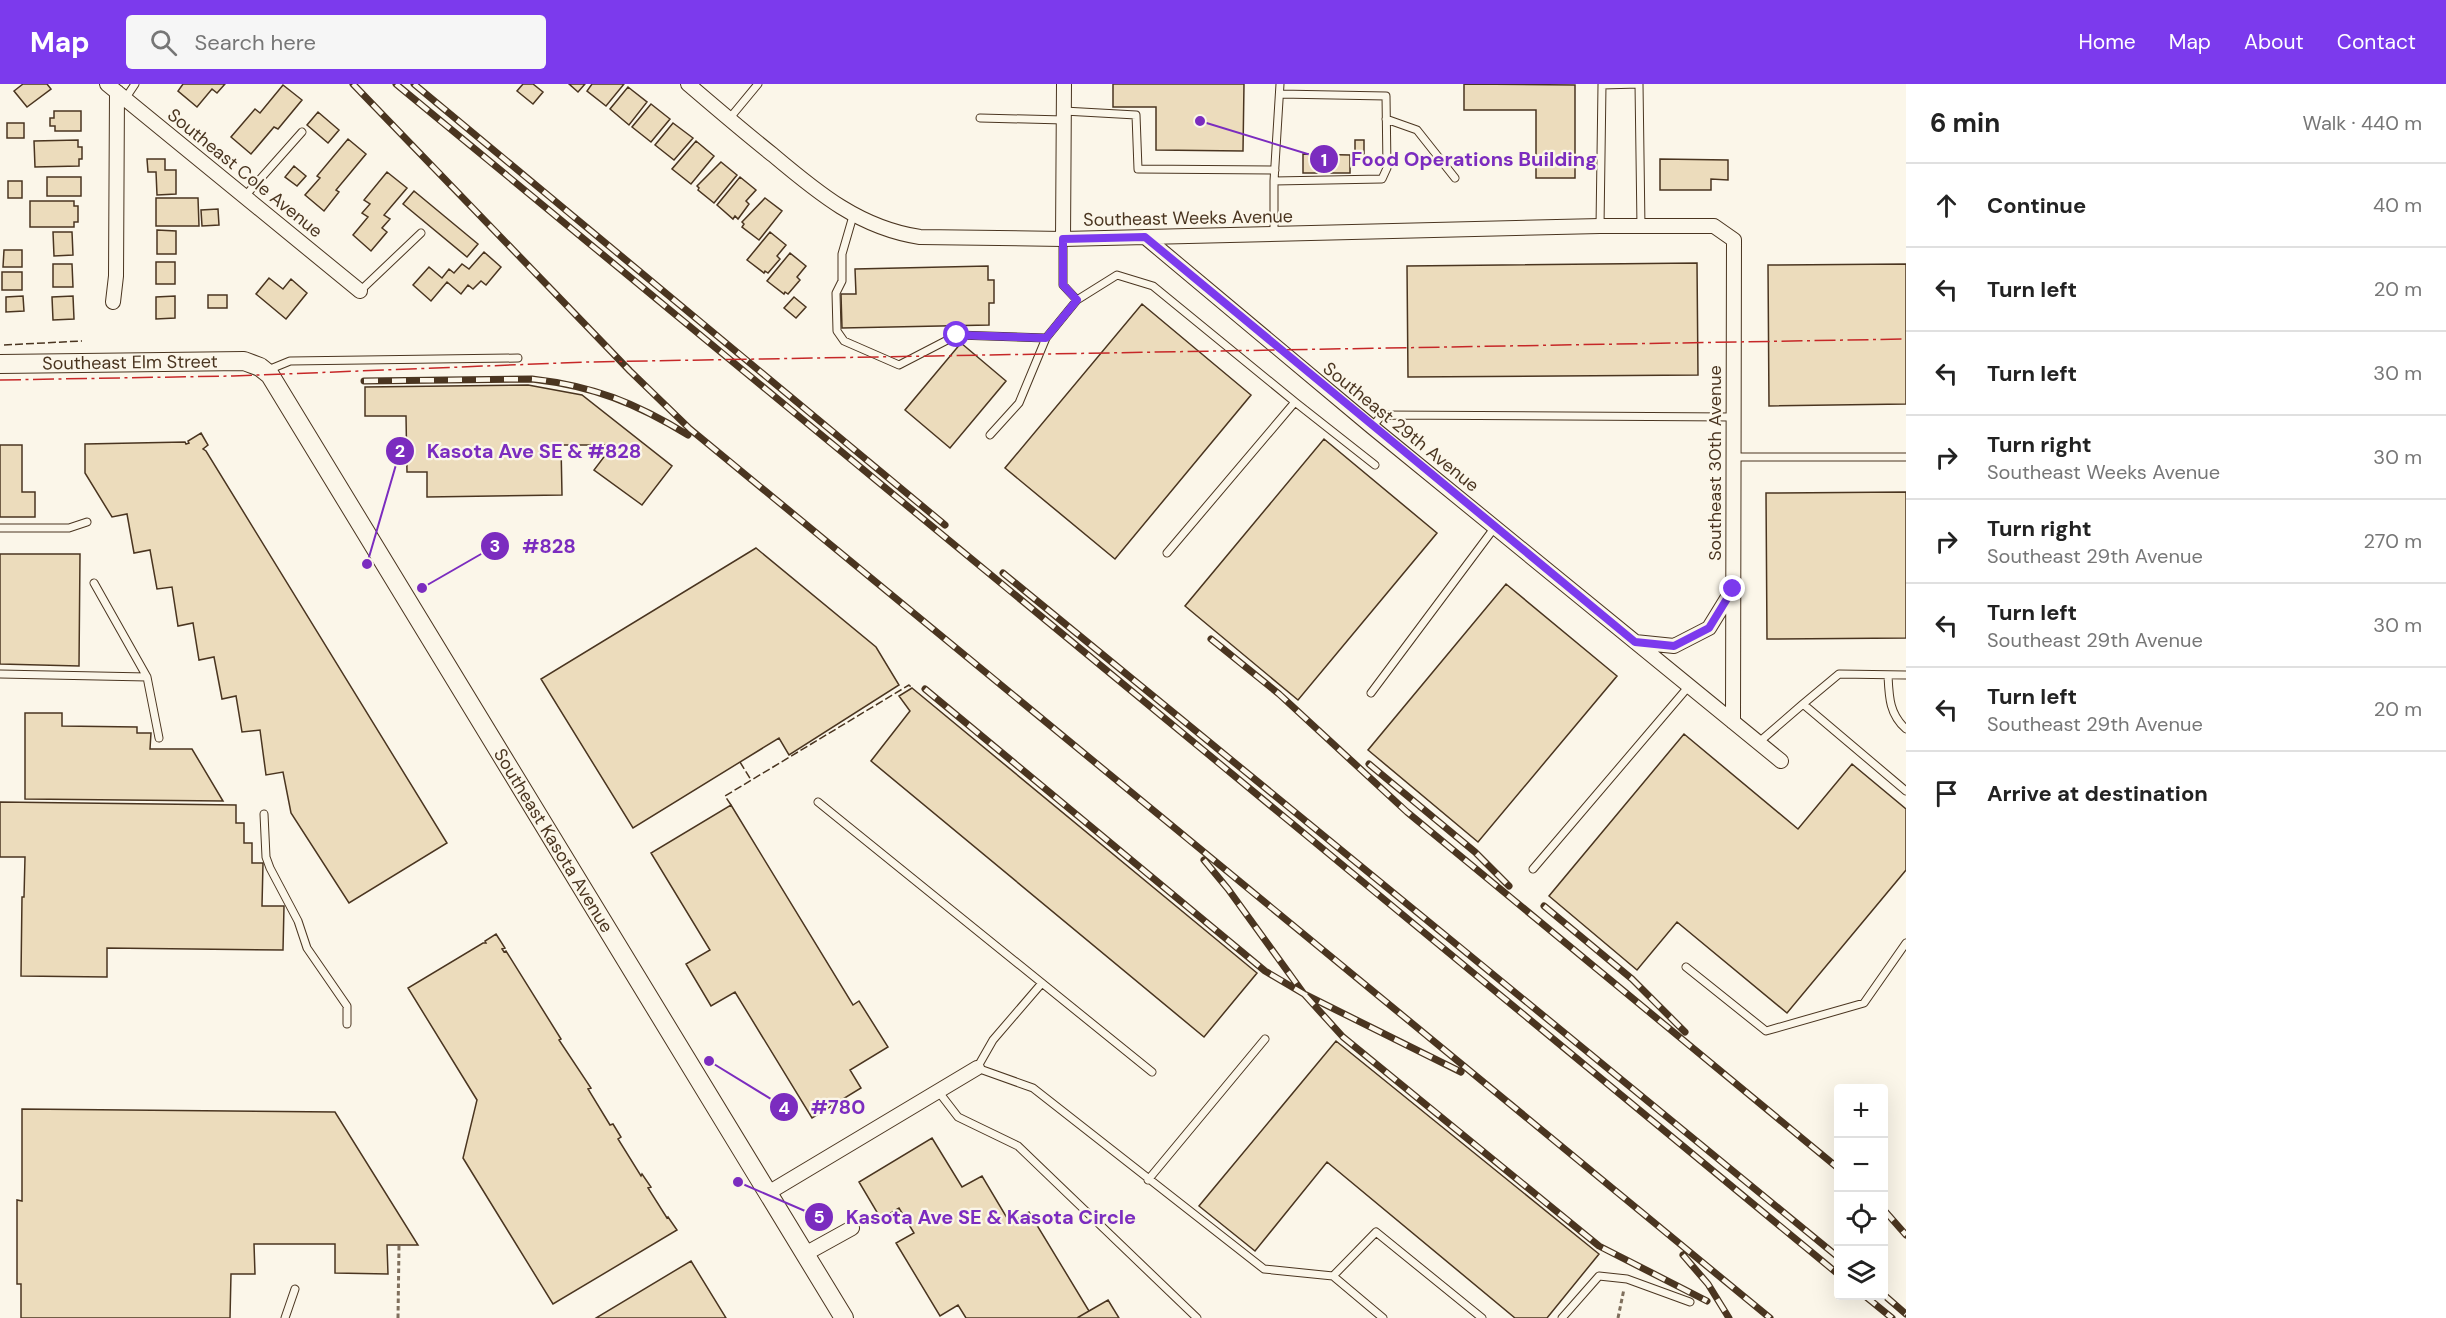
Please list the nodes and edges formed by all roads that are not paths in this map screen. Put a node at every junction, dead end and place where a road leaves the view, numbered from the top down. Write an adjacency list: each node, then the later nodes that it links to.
1 (135, 84): 6 (lane)
2 (688, 84): 10 (street, Southeast Weeks Avenue)
3 (758, 84): 10 (lane)
4 (1064, 84): 8 (street)
5 (1280, 84): 7 (lane)
6 (116, 92): 16 (street, Southeast Cole Avenue); 27 (street)
7 (1280, 94): 11 (lane); 13 (lane)
8 (1064, 115): 9 (lane); 13 (lane); 23 (street)
9 (980, 118)
10 (729, 119): 17 (street, Southeast Weeks Avenue)
11 (1386, 119): 14 (lane); 15 (lane)
12 (302, 132): 16 (lane)
13 (1275, 170): 15 (lane)
14 (1455, 178)
15 (1274, 181): 21 (lane)
16 (245, 196): 25 (street, Southeast Cole Avenue)
17 (854, 216): 23 (street, Southeast Weeks Avenue); 28 (lane)
18 (1600, 226): 19 (street, Southeast Weeks Avenue); 19 (lane); 21 (street, Southeast Weeks Avenue)
19 (1641, 227): 24 (street, Southeast Weeks Avenue)
20 (421, 233): 25 (lane)
21 (1274, 234): 22 (street, Southeast Weeks Avenue)
22 (1145, 237): 23 (street, Southeast Weeks Avenue); 34 (street, Southeast 29th Avenue)
23 (1063, 239): 26 (lane)
24 (1734, 240): 33 (street, Southeast 30th Avenue)
25 (360, 291)
26 (1077, 300): 28 (lane); 32 (lane)
27 (113, 302)
28 (1046, 338): 35 (lane)
29 (518, 358): 31 (lane)
30 (0, 364): 31 (street, Southeast Elm Street)
31 (263, 369): 71 (street, Southeast Kasota Avenue)
32 (1295, 402): 38 (lane); 42 (lane)
33 (1733, 417): 34 (lane); 36 (street, Southeast 30th Avenue)
34 (1372, 427): 40 (street, Southeast 29th Avenue)
35 (990, 435)
36 (1733, 457): 37 (lane); 44 (street, Southeast 30th Avenue)
37 (1906, 457)
38 (1375, 465)
39 (87, 522): 41 (lane)
40 (1495, 527): 45 (street, Southeast 29th Avenue); 51 (lane)
41 (0, 528)
42 (1167, 553)
43 (94, 583): 49 (lane)
44 (1733, 589): 45 (street); 53 (street, Southeast 30th Avenue)
45 (1635, 642): 50 (street, Southeast 29th Avenue)
46 (0, 675): 49 (lane)
47 (1888, 675): 48 (lane); 52 (lane); 54 (lane)
48 (1906, 675)
49 (147, 677): 55 (lane)
50 (1689, 686): 53 (street, Southeast 29th Avenue); 61 (lane)
51 (1371, 693)
52 (1803, 704): 56 (lane); 58 (lane)
53 (1733, 722): 56 (street, Southeast 29th Avenue)
54 (1906, 729)
55 (159, 738)
56 (1758, 743): 57 (street, Southeast 29th Avenue)
57 (1781, 761)
58 (1906, 791)
59 (818, 802): 64 (lane)
60 (264, 814): 65 (lane)
61 (1533, 869)
62 (1906, 943): 63 (lane)
63 (1686, 967)
64 (1042, 983): 67 (lane); 68 (lane)
65 (347, 1024)
66 (1265, 1039): 70 (lane)
67 (977, 1068): 69 (street); 70 (lane)
68 (1152, 1072)
69 (938, 1091): 71 (street); 79 (lane)
70 (1148, 1180): 74 (lane)
71 (768, 1193): 73 (street, Southeast Kasota Avenue)
72 (852, 1228): 73 (street)
73 (805, 1254): 78 (street, Southeast Kasota Avenue)
74 (1333, 1276): 80 (lane); 81 (lane)
75 (295, 1289): 77 (lane)
76 (1690, 1302): 82 (lane)
77 (285, 1318)
78 (844, 1318)
79 (1197, 1318)
80 (1383, 1318)
81 (1482, 1318)
82 (1562, 1318)

